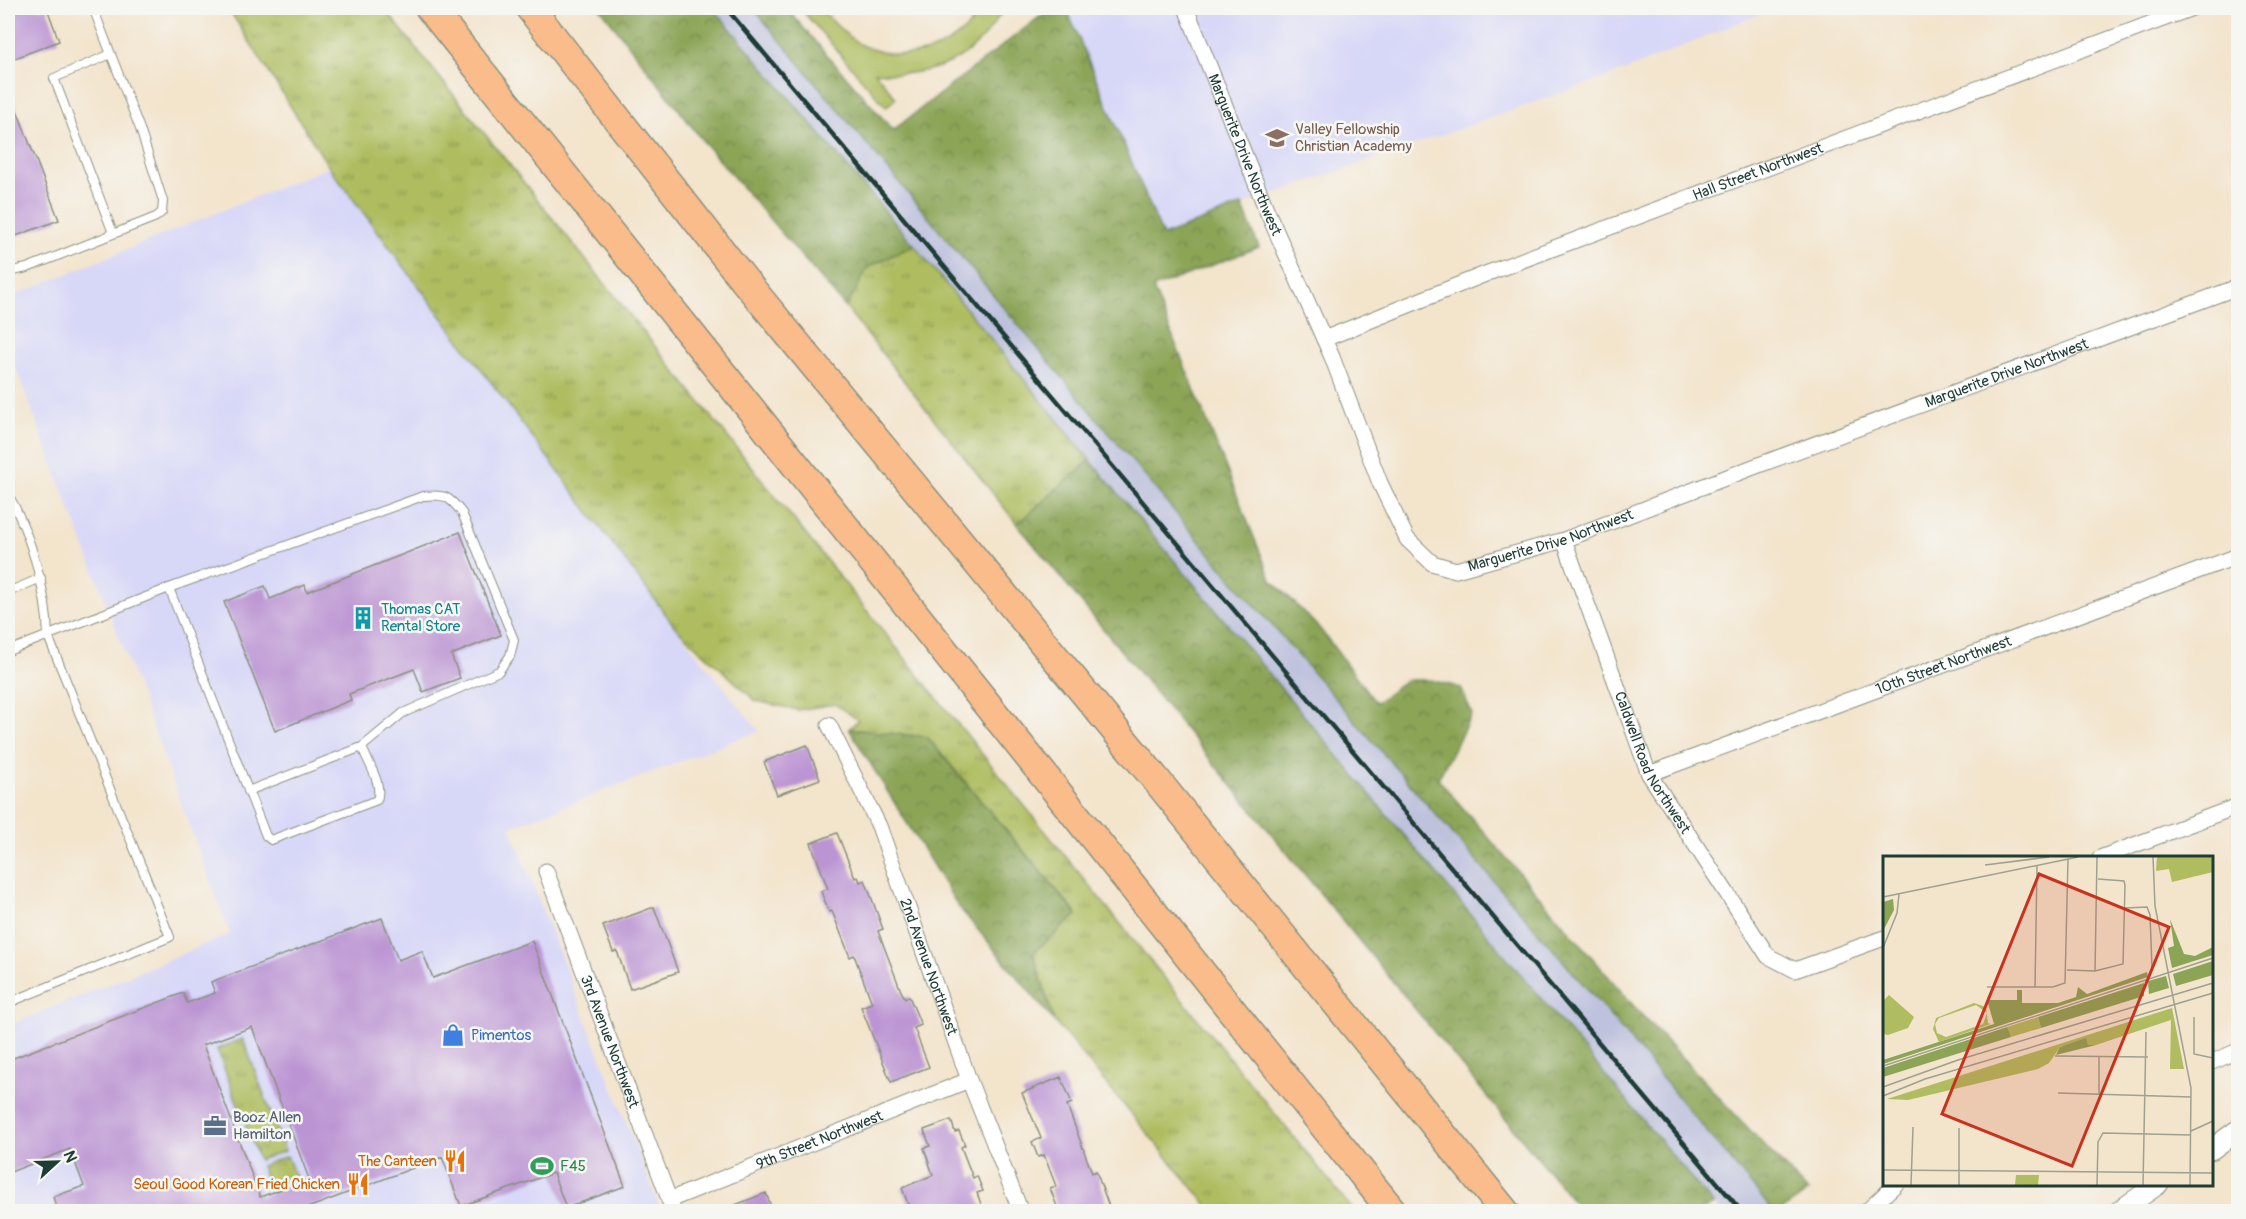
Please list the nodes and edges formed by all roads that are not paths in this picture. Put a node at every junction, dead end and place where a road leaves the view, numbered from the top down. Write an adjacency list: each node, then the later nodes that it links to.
1 (93, 8): 6 (lane)
2 (430, 8): 37 (highway)
3 (530, 8): 38 (highway)
4 (1186, 8): 10 (street, Marguerite Drive Northwest)
5 (2192, 8): 10 (street, Hall Street Northwest)
6 (111, 54): 7 (lane); 7 (lane)
7 (113, 234): 8 (lane)
8 (8, 272)
9 (2238, 287): 12 (street, Marguerite Drive Northwest)
10 (1324, 339): 12 (street, Marguerite Drive Northwest)
11 (8, 494): 14 (lane)
12 (1564, 540): 21 (street, Caldwell Road Northwest)
13 (2238, 556): 21 (street, 10th Street Northwest)
14 (41, 578): 16 (lane); 17 (lane)
15 (169, 588): 17 (lane); 20 (lane); 22 (lane)
16 (8, 592)
17 (48, 636): 18 (lane); 27 (lane)
18 (8, 651)
19 (829, 725): 30 (street, 2nd Avenue Northwest)
20 (362, 747): 22 (lane); 22 (lane)
21 (1649, 774): 26 (street, Caldwell Road Northwest)
22 (248, 791)
23 (2238, 806): 24 (street)
24 (2105, 856)
25 (546, 871): 35 (street, 3rd Avenue Northwest)
26 (1883, 938)
27 (8, 1003)
28 (2238, 1051): 29 (street)
29 (2213, 1061)
30 (969, 1080): 35 (street, 9th Street Northwest); 36 (street, 2nd Avenue Northwest)
31 (2238, 1130): 32 (street)
32 (2213, 1148)
33 (1895, 1186): 39 (street)
34 (2157, 1186): 40 (street)
35 (671, 1206)
36 (1021, 1212)
37 (1394, 1212)
38 (1505, 1212)
39 (1866, 1212)
40 (2118, 1212)

